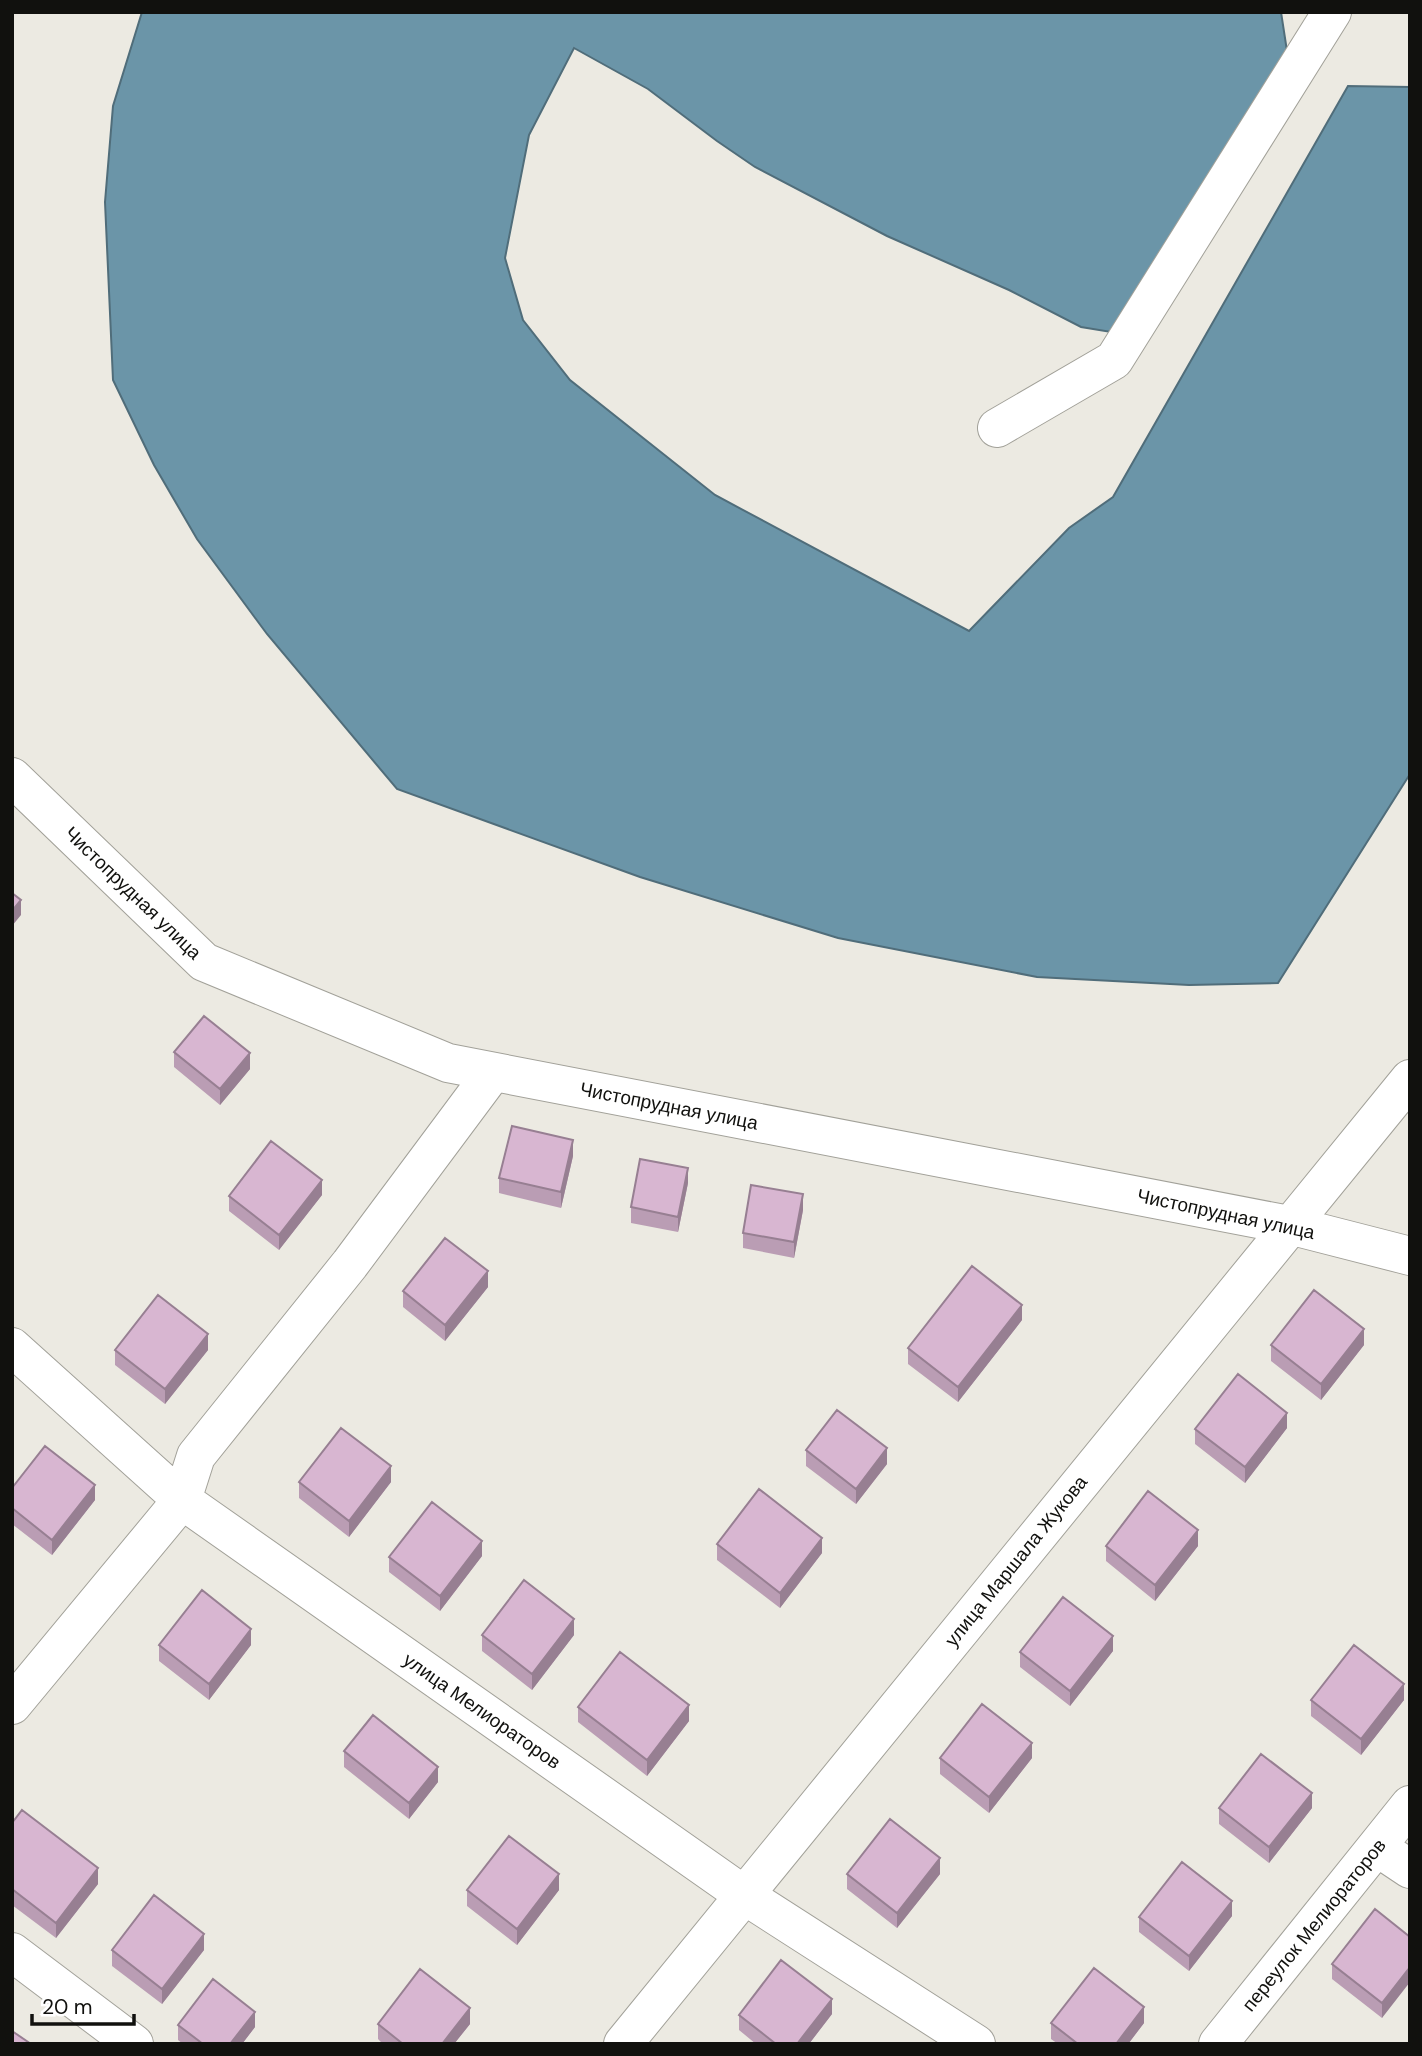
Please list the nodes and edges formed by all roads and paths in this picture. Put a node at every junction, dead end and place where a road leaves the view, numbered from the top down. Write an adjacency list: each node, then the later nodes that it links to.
1 (1332, 12): 2 (street)
2 (997, 428)
3 (12, 777): 4 (street, Чистопрудная улица)
4 (493, 1072): 6 (street, Чистопрудная улица); 9 (street)
5 (1410, 1079): 6 (street, улица Маршала Жукова)
6 (1289, 1224): 7 (street, Чистопрудная улица); 14 (street, улица Маршала Жукова)
7 (1410, 1256)
8 (12, 1347): 9 (street, улица Мелиораторов)
9 (182, 1500): 10 (street); 14 (street, улица Мелиораторов)
10 (12, 1705)
11 (1410, 1805): 12 (street, переулок Мелиораторов)
12 (1377, 1847): 13 (street); 19 (street, переулок Мелиораторов)
13 (1410, 1869)
14 (744, 1895): 17 (street, улица Маршала Жукова); 18 (street, улица Мелиораторов)
15 (12, 1952): 16 (street)
16 (134, 2044)
17 (623, 2044)
18 (976, 2044)
19 (1218, 2044)

